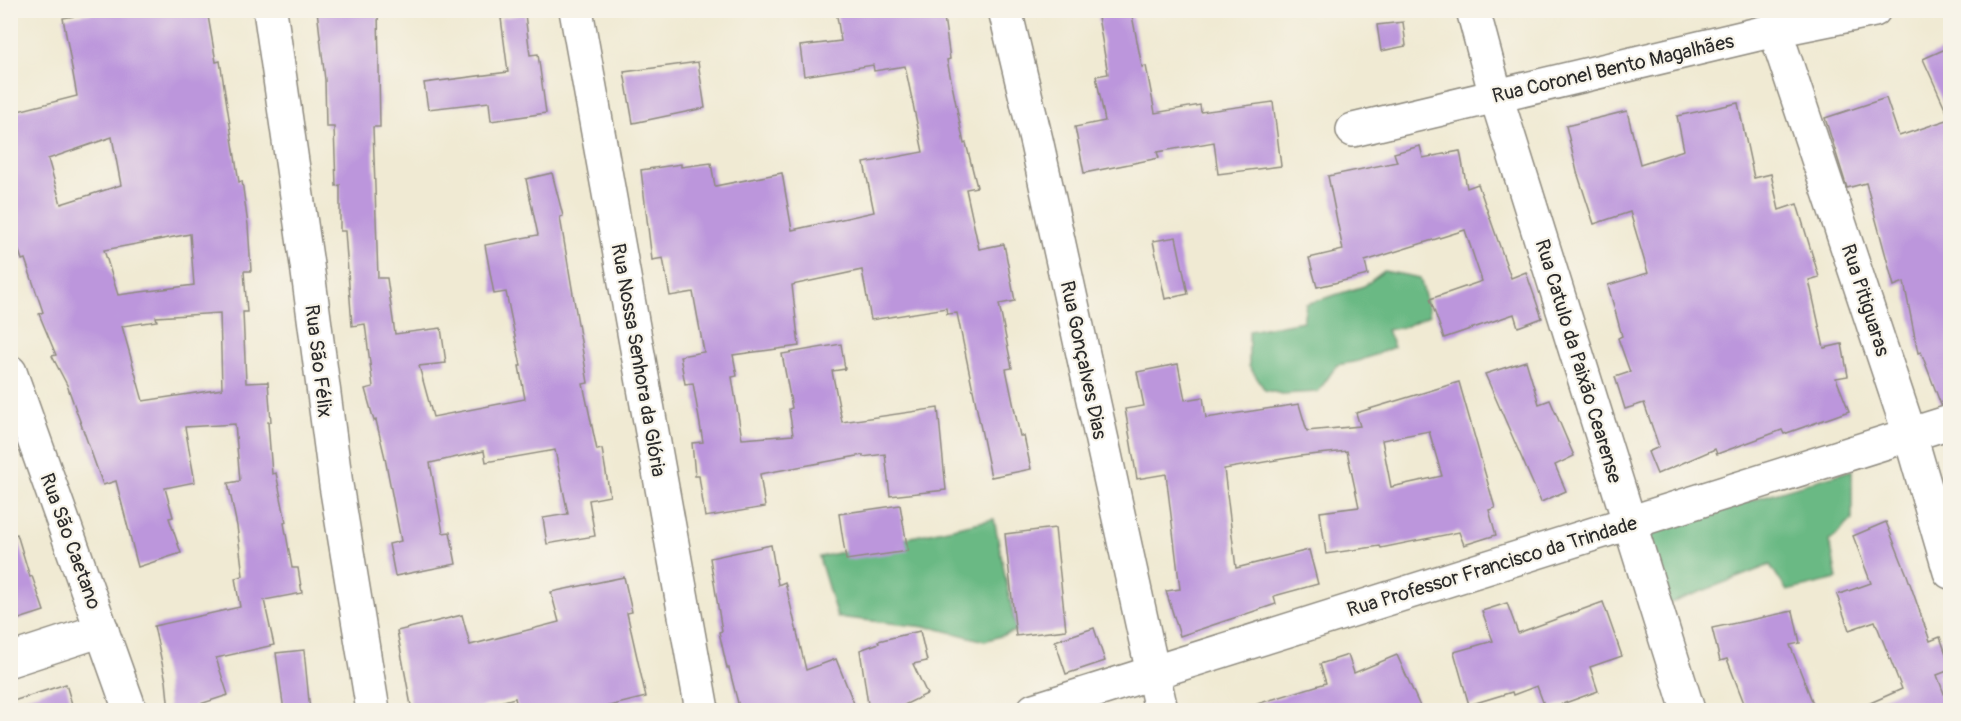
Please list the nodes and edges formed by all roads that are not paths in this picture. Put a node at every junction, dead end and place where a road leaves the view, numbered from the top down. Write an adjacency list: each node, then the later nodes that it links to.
1 (270, 10): 19 (street, Rua São Félix)
2 (576, 10): 20 (street, Rua Nossa Senhora da Glória)
3 (1005, 10): 17 (street, Rua Gonçalves Dias)
4 (1473, 10): 7 (street, Rua Catulo da Paixão Cearense)
5 (1874, 10): 6 (street, Rua Coronel Bento Magalhães)
6 (1775, 30): 7 (street, Rua Coronel Bento Magalhães); 12 (street, Rua Pitiguaras)
7 (1496, 96): 8 (street, Rua Coronel Bento Magalhães); 13 (street, Rua Catulo da Paixão Cearense)
8 (1353, 130)
9 (10, 372): 10 (street, Rua São Caetano)
10 (19, 421): 15 (street, Rua São Caetano)
11 (1950, 422): 12 (street, Rua Professor Francisco da Trindade)
12 (1910, 435): 13 (street, Rua Professor Francisco da Trindade); 14 (street, Rua Pitiguaras)
13 (1629, 523): 17 (street, Rua Professor Francisco da Trindade); 23 (street, Rua Catulo da Paixão Cearense)
14 (1950, 572)
15 (102, 630): 16 (street); 18 (street, Rua São Caetano)
16 (10, 660)
17 (1152, 674): 21 (street, Rua Professor Francisco da Trindade); 22 (street, Rua Gonçalves Dias)
18 (130, 711)
19 (373, 711)
20 (702, 711)
21 (1034, 711)
22 (1161, 711)
23 (1688, 711)

